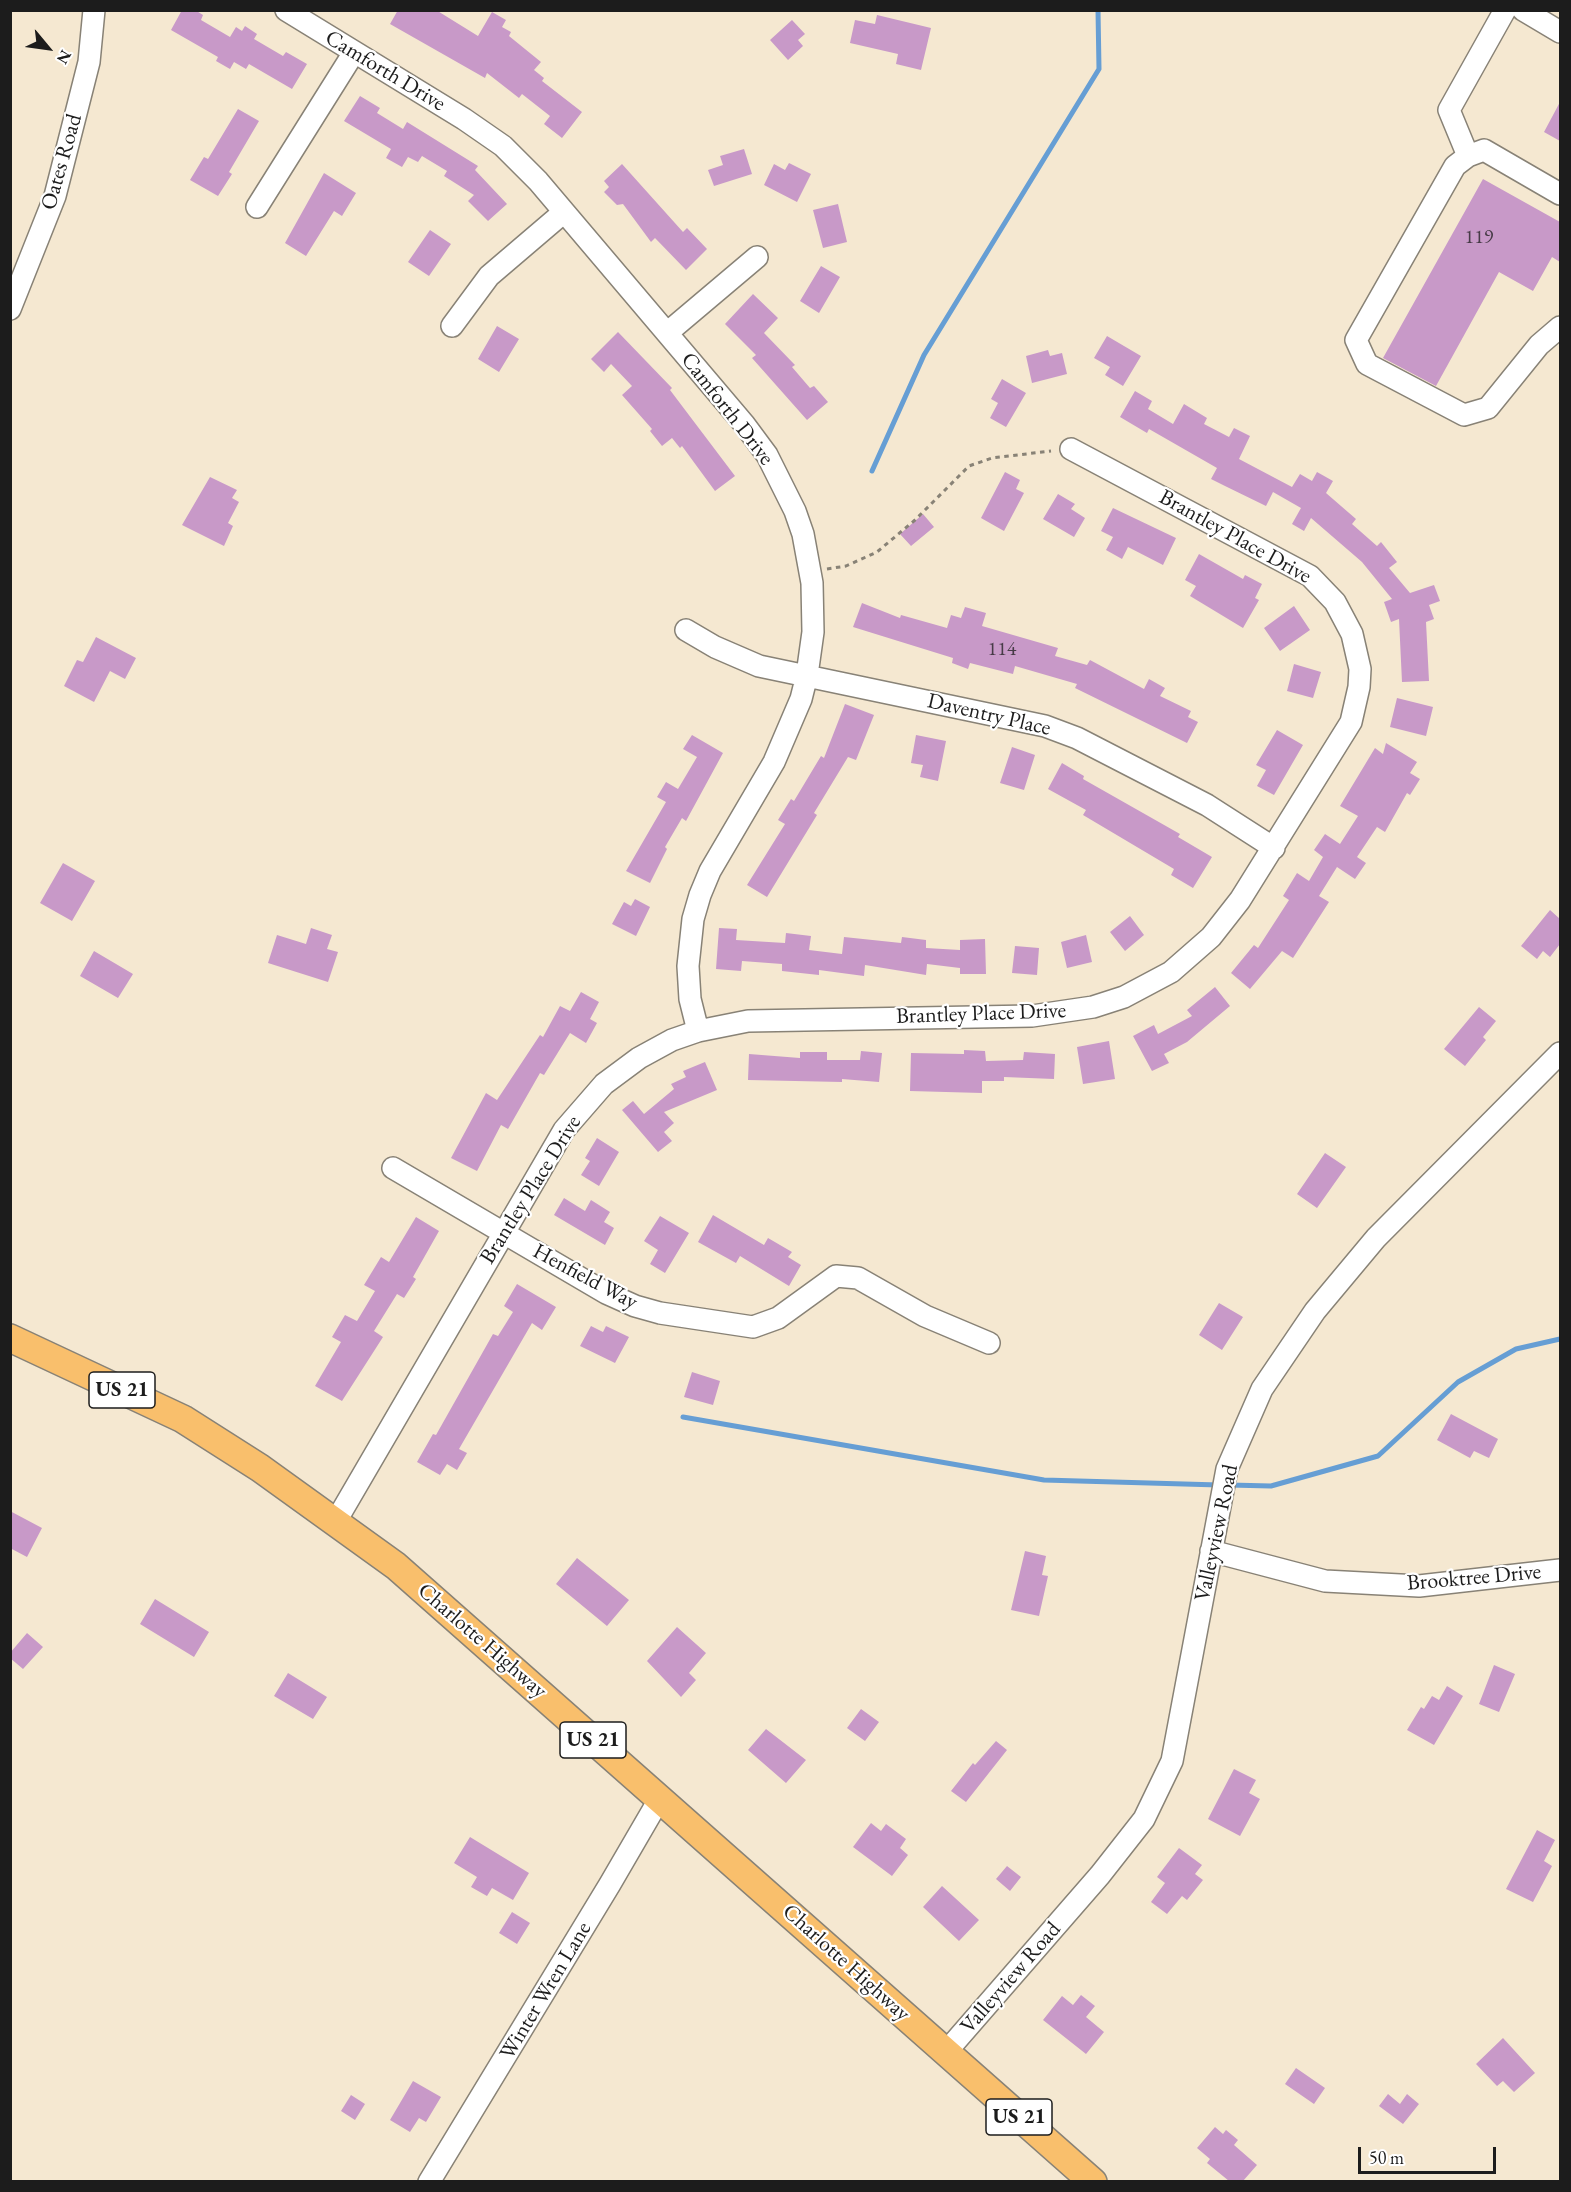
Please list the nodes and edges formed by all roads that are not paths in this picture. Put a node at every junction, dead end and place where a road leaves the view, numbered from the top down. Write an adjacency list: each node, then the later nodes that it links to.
1 (94, 10): 12 (street, Oates Road)
2 (286, 10): 6 (street, Camforth Drive)
3 (1505, 10): 7 (street)
4 (1523, 10): 5 (street)
5 (1560, 32)
6 (353, 54): 9 (street); 10 (street, Camforth Drive)
7 (1468, 156): 8 (street); 14 (street)
8 (1560, 194)
9 (258, 207)
10 (564, 212): 13 (street); 15 (street, Camforth Drive)
11 (757, 257): 15 (street)
12 (10, 309)
13 (452, 326)
14 (1560, 327)
15 (667, 333): 18 (street, Camforth Drive)
16 (1071, 449): 19 (street, Brantley Place Drive)
17 (686, 630): 18 (street, Daventry Place)
18 (807, 675): 19 (street, Daventry Place); 20 (street, Camforth Drive)
19 (1274, 848): 20 (street, Brantley Place Drive)
20 (698, 1031): 23 (street, Brantley Place Drive)
21 (1560, 1053): 27 (street, Valleyview Road)
22 (393, 1167): 23 (street, Henfield Way)
23 (504, 1233): 25 (street, Henfield Way); 26 (street, Brantley Place Drive)
24 (10, 1338): 26 (main road, Charlotte Highway / US 21)
25 (989, 1343)
26 (336, 1521): 29 (main road, Charlotte Highway / US 21)
27 (1211, 1551): 28 (street, Brooktree Drive); 30 (street, Valleyview Road)
28 (1560, 1570)
29 (660, 1798): 30 (main road, Charlotte Highway / US 21); 31 (street, Winter Wren Lane)
30 (946, 2052): 32 (main road, Charlotte Highway / US 21)
31 (429, 2181)
32 (1093, 2181)

